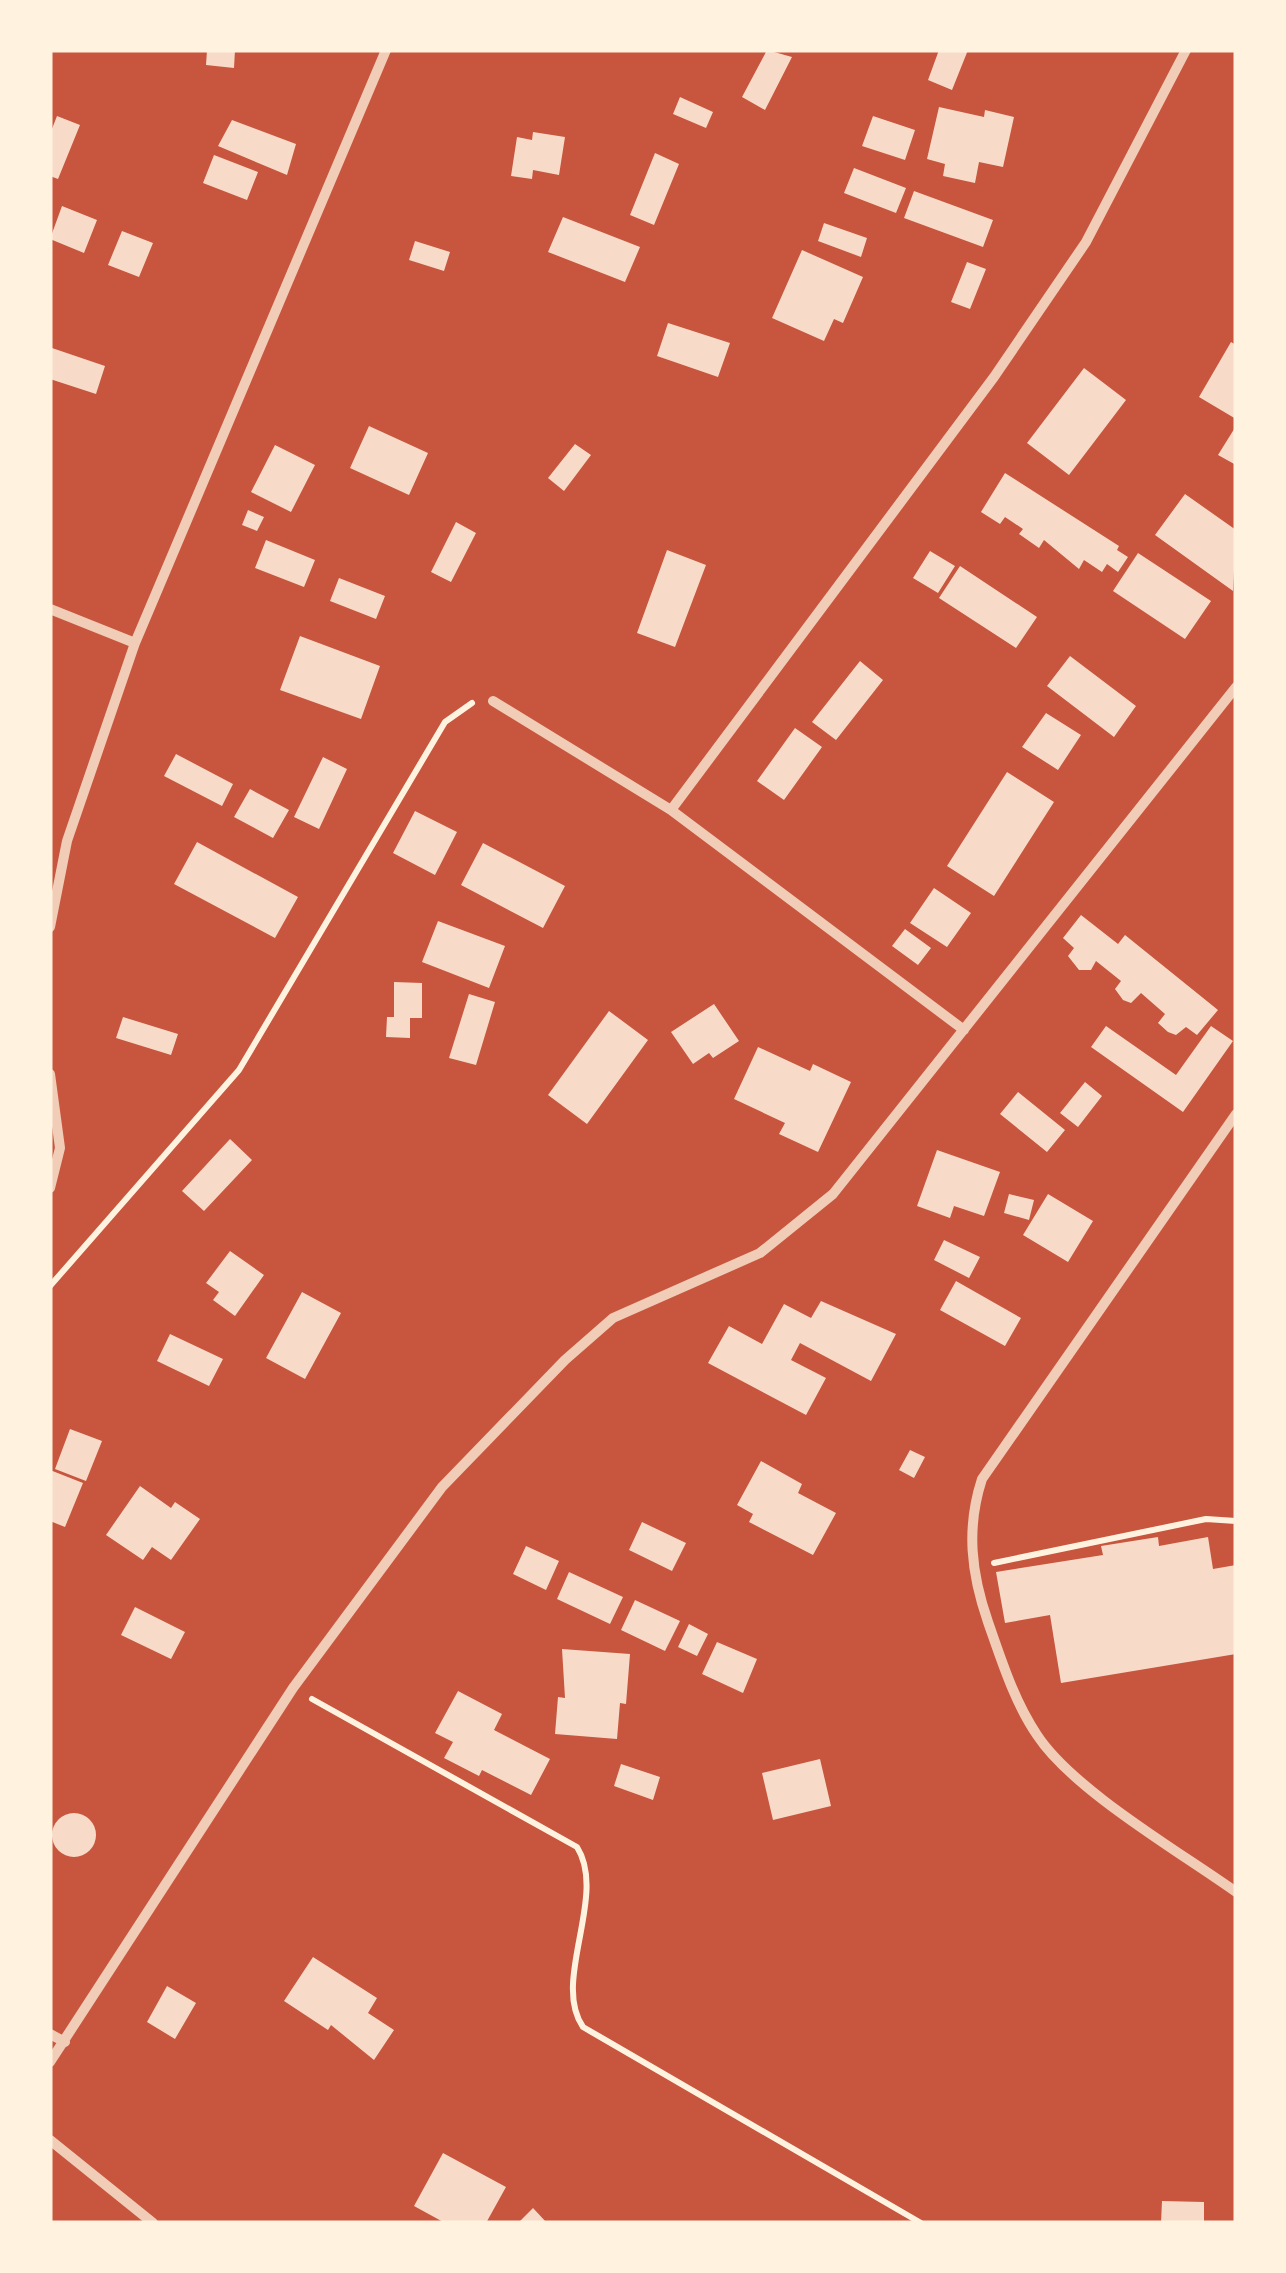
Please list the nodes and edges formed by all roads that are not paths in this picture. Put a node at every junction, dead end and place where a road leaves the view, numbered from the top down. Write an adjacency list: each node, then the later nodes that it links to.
1 (386, 50): 4 (street)
2 (1186, 50): 7 (street)
3 (50, 609): 4 (street)
4 (134, 644): 8 (street)
5 (1236, 686): 9 (street)
6 (493, 700): 7 (street)
7 (672, 810): 9 (street)
8 (50, 926)
9 (964, 1030): 16 (street)
10 (50, 1074): 12 (street)
11 (1236, 1114): 14 (street)
12 (55, 1147): 13 (street)
13 (50, 1188)
14 (1236, 1892)
15 (50, 2034): 16 (street)
16 (65, 2042): 17 (street)
17 (50, 2062)
18 (50, 2140): 19 (street)
19 (152, 2223)

